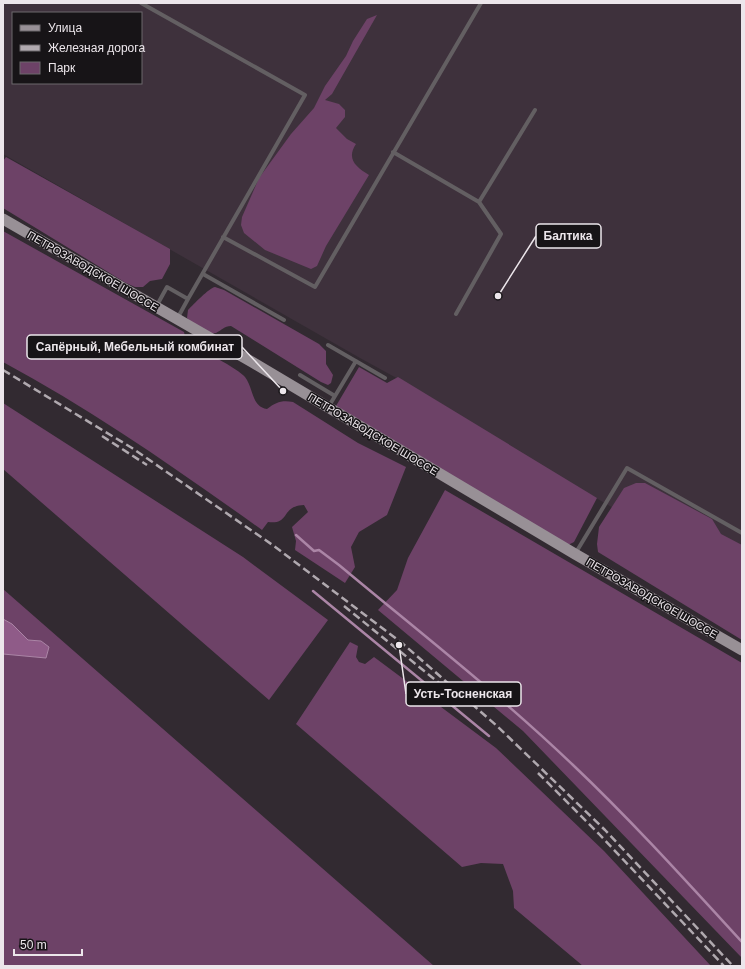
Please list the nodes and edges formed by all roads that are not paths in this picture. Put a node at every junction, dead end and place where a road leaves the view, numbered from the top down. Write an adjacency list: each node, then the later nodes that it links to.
1 (141, 3): 7 (lane)
2 (481, 3): 4 (lane)
3 (535, 110): 5 (lane)
4 (393, 152): 5 (lane); 7 (lane)
5 (479, 202): 11 (lane)
6 (3, 219): 10 (main road, ПЕТРОЗАВОДСКОЕ ШОССЕ)
7 (224, 237): 8 (lane)
8 (203, 274): 9 (lane); 13 (lane)
9 (188, 299): 10 (lane); 12 (lane)
10 (155, 307): 12 (main road, ПЕТРОЗАВОДСКОЕ ШОССЕ)
11 (456, 314)
12 (176, 319): 19 (main road, ПЕТРОЗАВОДСКОЕ ШОССЕ)
13 (284, 320)
14 (328, 345): 15 (lane)
15 (356, 361): 17 (lane); 18 (lane)
16 (300, 375): 18 (lane)
17 (385, 378)
18 (335, 396): 19 (lane)
19 (328, 408): 21 (main road, ПЕТРОЗАВОДСКОЕ ШОССЕ)
20 (742, 533): 21 (lane)
21 (575, 554): 22 (main road, ПЕТРОЗАВОДСКОЕ ШОССЕ)
22 (742, 650)

